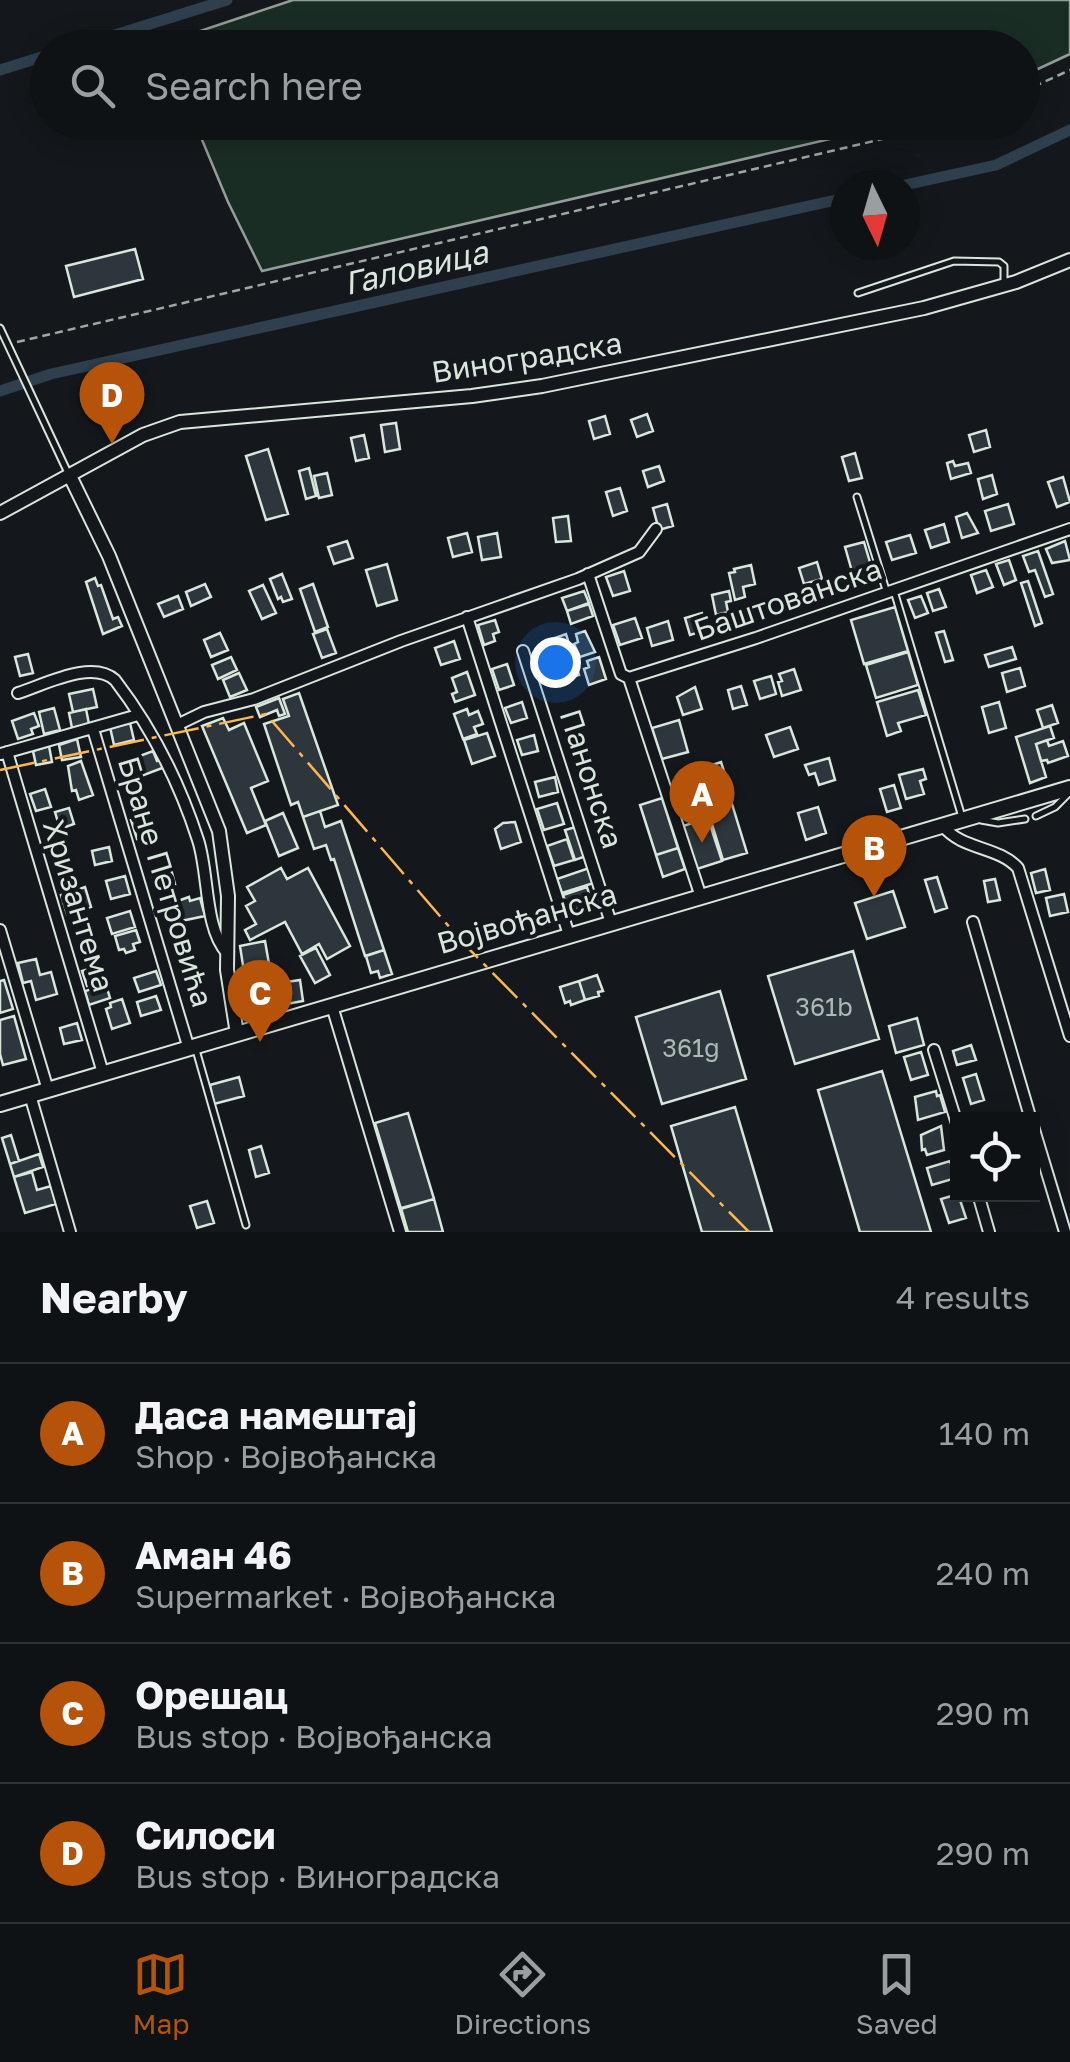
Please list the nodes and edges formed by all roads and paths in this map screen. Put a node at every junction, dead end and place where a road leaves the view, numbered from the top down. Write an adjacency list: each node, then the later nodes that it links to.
1 (1070, 70): 2 (path)
2 (1040, 84)
3 (879, 140): 8 (path)
4 (1070, 260): 5 (street, Виноградска)
5 (1004, 286): 6 (lane); 9 (street, Виноградска)
6 (858, 293)
7 (0, 328): 8 (lane)
8 (8, 344): 9 (lane)
9 (70, 476): 11 (street, Виноградска); 21 (street)
10 (857, 498): 15 (lane)
11 (0, 512)
12 (656, 529): 14 (street)
13 (1070, 530): 15 (street, Баштованска)
14 (588, 574): 16 (street); 18 (street)
15 (890, 592): 18 (street, Баштованска); 26 (lane)
16 (467, 617): 21 (street); 33 (street)
17 (523, 651): 31 (street, Панонска)
18 (629, 678): 29 (street)
19 (18, 693): 20 (street)
20 (138, 715): 22 (street); 34 (street)
21 (180, 723): 34 (street)
22 (93, 729): 23 (street); 38 (street, Бране Петровића)
23 (3, 753): 40 (street, Хризантема)
24 (1070, 790): 25 (lane); 26 (main road, Војвођанска)
25 (1036, 816)
26 (968, 819): 27 (lane); 28 (main road, Војвођанска)
27 (1025, 819)
28 (943, 826): 29 (main road, Војвођанска); 37 (street)
29 (701, 897): 31 (main road, Војвођанска)
30 (972, 922): 45 (street)
31 (611, 923): 33 (main road, Војвођанска)
32 (0, 930): 41 (street)
33 (570, 936): 35 (main road, Војвођанска)
34 (227, 953): 36 (street)
35 (332, 1006): 36 (main road, Војвођанска); 50 (street)
36 (237, 1034): 38 (main road, Војвођанска)
37 (1070, 1036)
38 (192, 1048): 40 (main road, Војвођанска); 48 (lane)
39 (934, 1050): 44 (street)
40 (102, 1074): 41 (main road, Војвођанска)
41 (48, 1090): 42 (main road, Војвођанска)
42 (30, 1095): 43 (main road, Војвођанска); 49 (street)
43 (0, 1104)
44 (953, 1112)
45 (1029, 1112)
46 (1040, 1148): 52 (street)
47 (980, 1202): 51 (street)
48 (246, 1225)
49 (70, 1232)
50 (400, 1232)
51 (989, 1232)
52 (1065, 1232)

